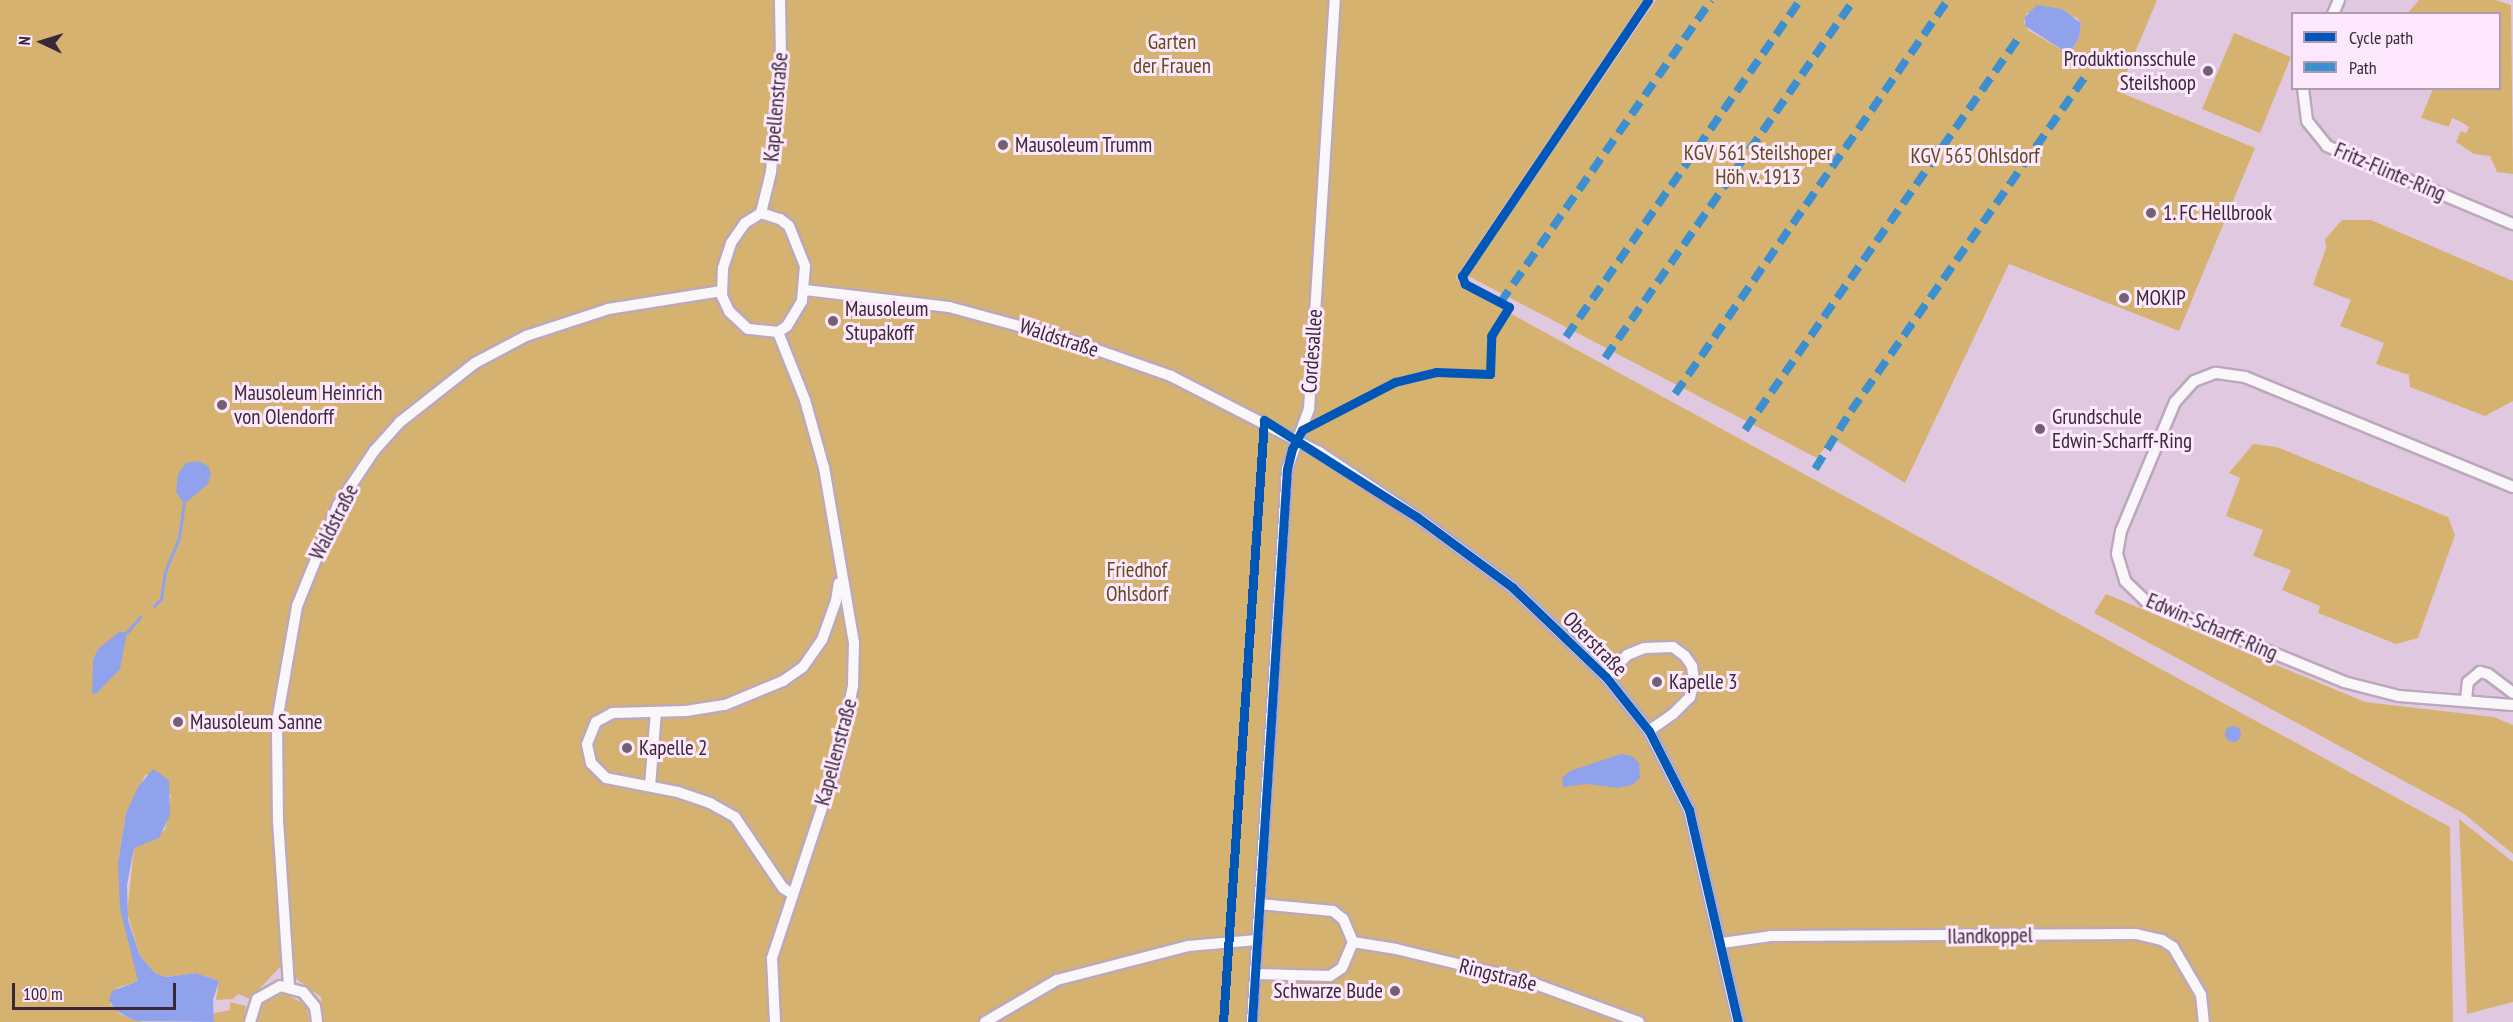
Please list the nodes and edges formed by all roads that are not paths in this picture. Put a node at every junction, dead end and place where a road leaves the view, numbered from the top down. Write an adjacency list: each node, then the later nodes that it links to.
1 (780, 0): 4 (street, Kapellenstraße)
2 (1335, 0): 9 (street, Cordesallee)
3 (2304, 90): 5 (street, Fritz-Flinte-Ring)
4 (761, 213): 6 (street); 7 (street)
5 (2513, 224)
6 (805, 290): 8 (street); 9 (street, Waldstraße)
7 (722, 291): 8 (street); 25 (street, Waldstraße)
8 (778, 332): 11 (street, Kapellenstraße)
9 (1297, 439): 12 (street, Oberstraße); 20 (street, Cordesallee)
10 (2513, 487): 14 (street, Edwin-Scharff-Ring)
11 (841, 571): 16 (street, Kapellenstraße); 19 (street, Kapellenstraße)
12 (1606, 677): 17 (street, Oberstraße); 17 (street, Oberstraße)
13 (2513, 693): 14 (street)
14 (2466, 700): 15 (street, Edwin-Scharff-Ring)
15 (2513, 705)
16 (656, 712): 18 (street); 18 (street, Kapellenstraße)
17 (1649, 731): 23 (street, Oberstraße)
18 (650, 786): 19 (street, Kapellenstraße)
19 (791, 893): 29 (street, Kapellenstraße)
20 (1259, 904): 21 (street, Cordesallee); 22 (street)
21 (1257, 940): 24 (street, Cordesallee); 30 (street)
22 (1353, 942): 24 (street); 32 (street, Ringstraße)
23 (1722, 943): 26 (street, Oberstraße); 33 (street, Ilandkoppel)
24 (1255, 974): 31 (street, Cordesallee)
25 (289, 986): 27 (street); 28 (street)
26 (1737, 1017)
27 (250, 1022)
28 (317, 1022)
29 (775, 1022)
30 (985, 1022)
31 (1252, 1022)
32 (1639, 1022)
33 (2204, 1022)

